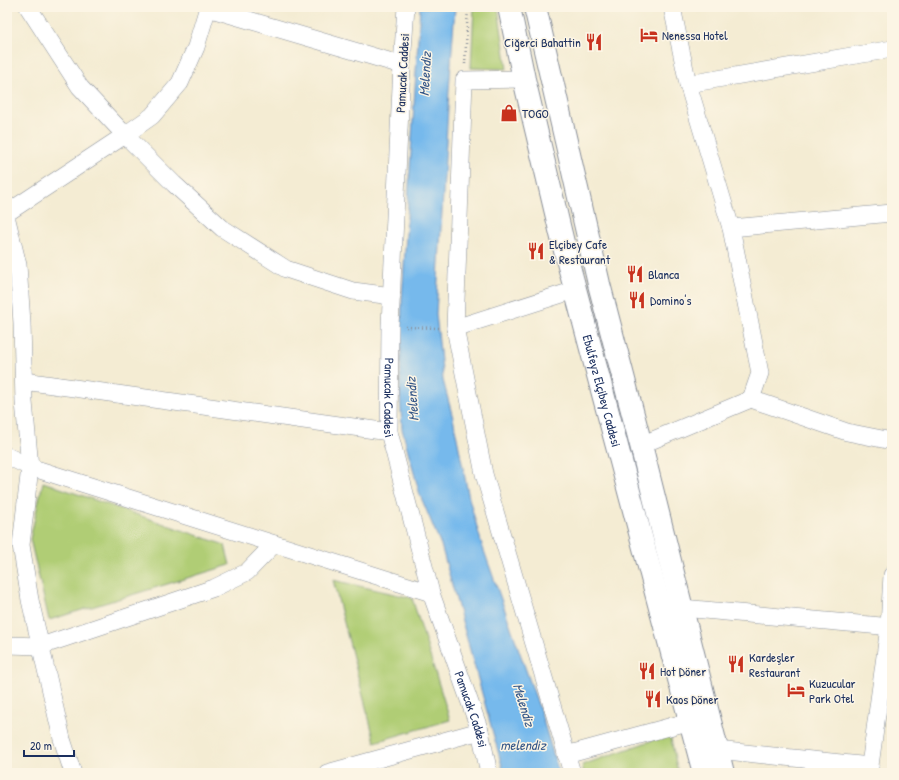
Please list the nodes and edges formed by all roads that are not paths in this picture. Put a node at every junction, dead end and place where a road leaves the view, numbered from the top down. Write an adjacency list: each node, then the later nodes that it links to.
1 (28, 7): 11 (street)
2 (406, 7): 8 (street, Pamucak Caddesi)
3 (509, 7): 9 (main road, Ebulfeyz Elçibey Caddesi)
4 (536, 7): 23 (main road, Ebulfeyz Elçibey Caddesi)
5 (672, 7): 10 (street)
6 (208, 8): 8 (street); 11 (street)
7 (892, 49): 10 (street)
8 (402, 65): 17 (street, Pamucak Caddesi)
9 (524, 79): 16 (main road, Ebulfeyz Elçibey Caddesi); 18 (street)
10 (688, 84): 15 (street)
11 (125, 135): 12 (street); 17 (street)
12 (7, 213)
13 (892, 213): 15 (street)
14 (7, 220): 19 (street)
15 (730, 228): 20 (street)
16 (575, 290): 18 (street); 34 (main road, Ebulfeyz Elçibey Caddesi)
17 (392, 296): 21 (street, Pamucak Caddesi)
18 (455, 328): 37 (street)
19 (24, 381): 21 (street); 25 (street)
20 (751, 399): 22 (street); 23 (street)
21 (390, 432): 29 (street, Pamucak Caddesi)
22 (892, 441)
23 (641, 445): 30 (main road, Ebulfeyz Elçibey Caddesi)
24 (7, 456): 25 (street)
25 (30, 467): 26 (street); 27 (street)
26 (274, 544): 29 (street); 33 (street)
27 (14, 546): 33 (street)
28 (892, 575): 31 (street)
29 (431, 593): 35 (street, Pamucak Caddesi)
30 (682, 608): 31 (street); 36 (main road, Ebulfeyz Elçibey Caddesi)
31 (890, 627): 38 (street)
32 (7, 645): 33 (street)
33 (41, 646): 39 (street)
34 (690, 721): 37 (street); 43 (main road, Ebulfeyz Elçibey Caddesi)
35 (480, 731): 40 (street); 41 (street, Pamucak Caddesi)
36 (717, 750): 38 (street); 44 (main road, Ebulfeyz Elçibey Caddesi)
37 (566, 755): 42 (street)
38 (870, 769)
39 (73, 773)
40 (327, 773)
41 (489, 773)
42 (572, 773)
43 (704, 773)
44 (723, 773)

